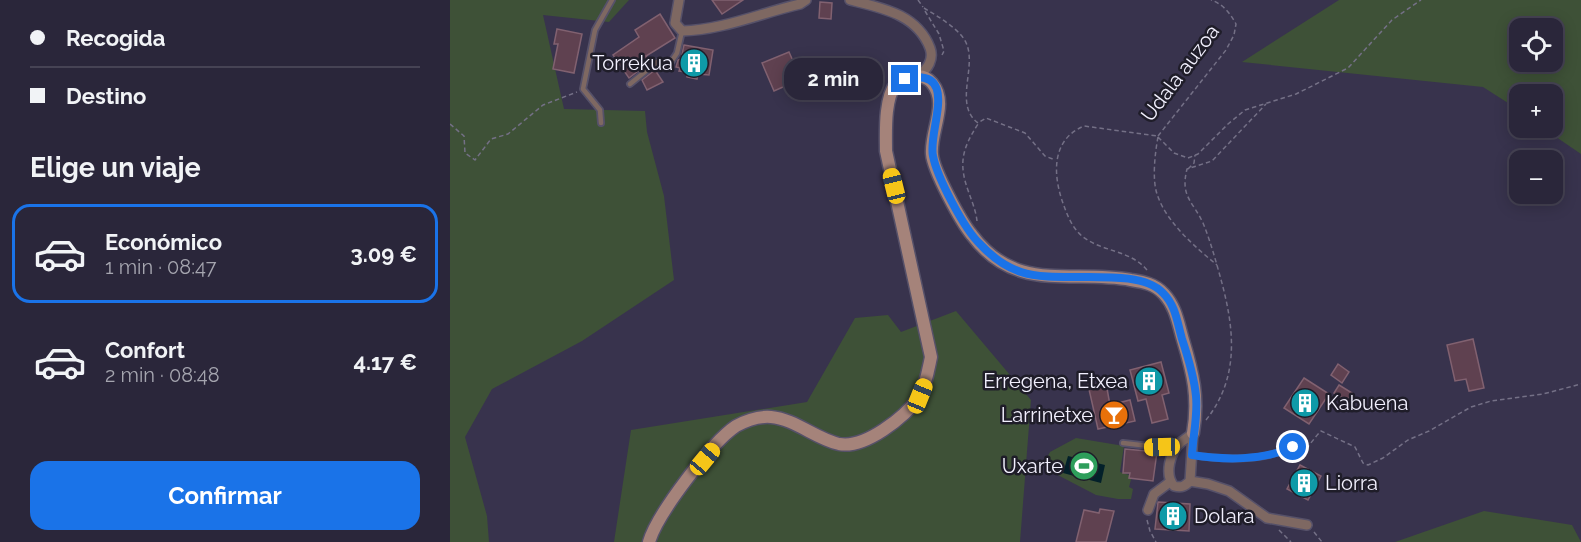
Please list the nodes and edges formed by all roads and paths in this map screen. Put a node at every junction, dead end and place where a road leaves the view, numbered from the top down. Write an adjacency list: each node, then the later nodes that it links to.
1 (612, 0): 12 (lane)
2 (679, 0): 9 (street)
3 (806, 0): 8 (street)
4 (850, 0): 10 (street)
5 (918, 0): 15 (path)
6 (1211, 0): 17 (path, Udala auzoa)
7 (1421, 0): 13 (path)
8 (791, 3): 9 (street)
9 (682, 31): 11 (lane)
10 (919, 75): 23 (street); 35 (street)
11 (630, 84)
12 (583, 89): 14 (lane); 16 (path)
13 (1266, 104): 18 (path); 20 (path)
14 (601, 123)
15 (978, 123): 19 (path); 21 (path)
16 (450, 124)
17 (1158, 136): 18 (path); 19 (path, Udala auzoa); 22 (path)
18 (1195, 155): 20 (path)
19 (1056, 161): 23 (path)
20 (1187, 169): 22 (path)
21 (977, 223)
22 (1217, 266): 25 (path)
23 (1158, 288): 25 (street)
24 (1581, 384): 27 (path)
25 (1193, 433): 29 (street); 30 (street)
26 (1123, 442): 29 (lane)
27 (1307, 445)
28 (1293, 447): 30 (lane)
29 (1175, 449): 32 (street)
30 (1192, 455): 31 (street)
31 (1190, 481): 32 (street); 34 (street)
32 (1170, 482): 33 (street)
33 (1148, 510): 36 (path)
34 (1307, 525): 37 (path)
35 (649, 542)
36 (1156, 542)
37 (1322, 542)

